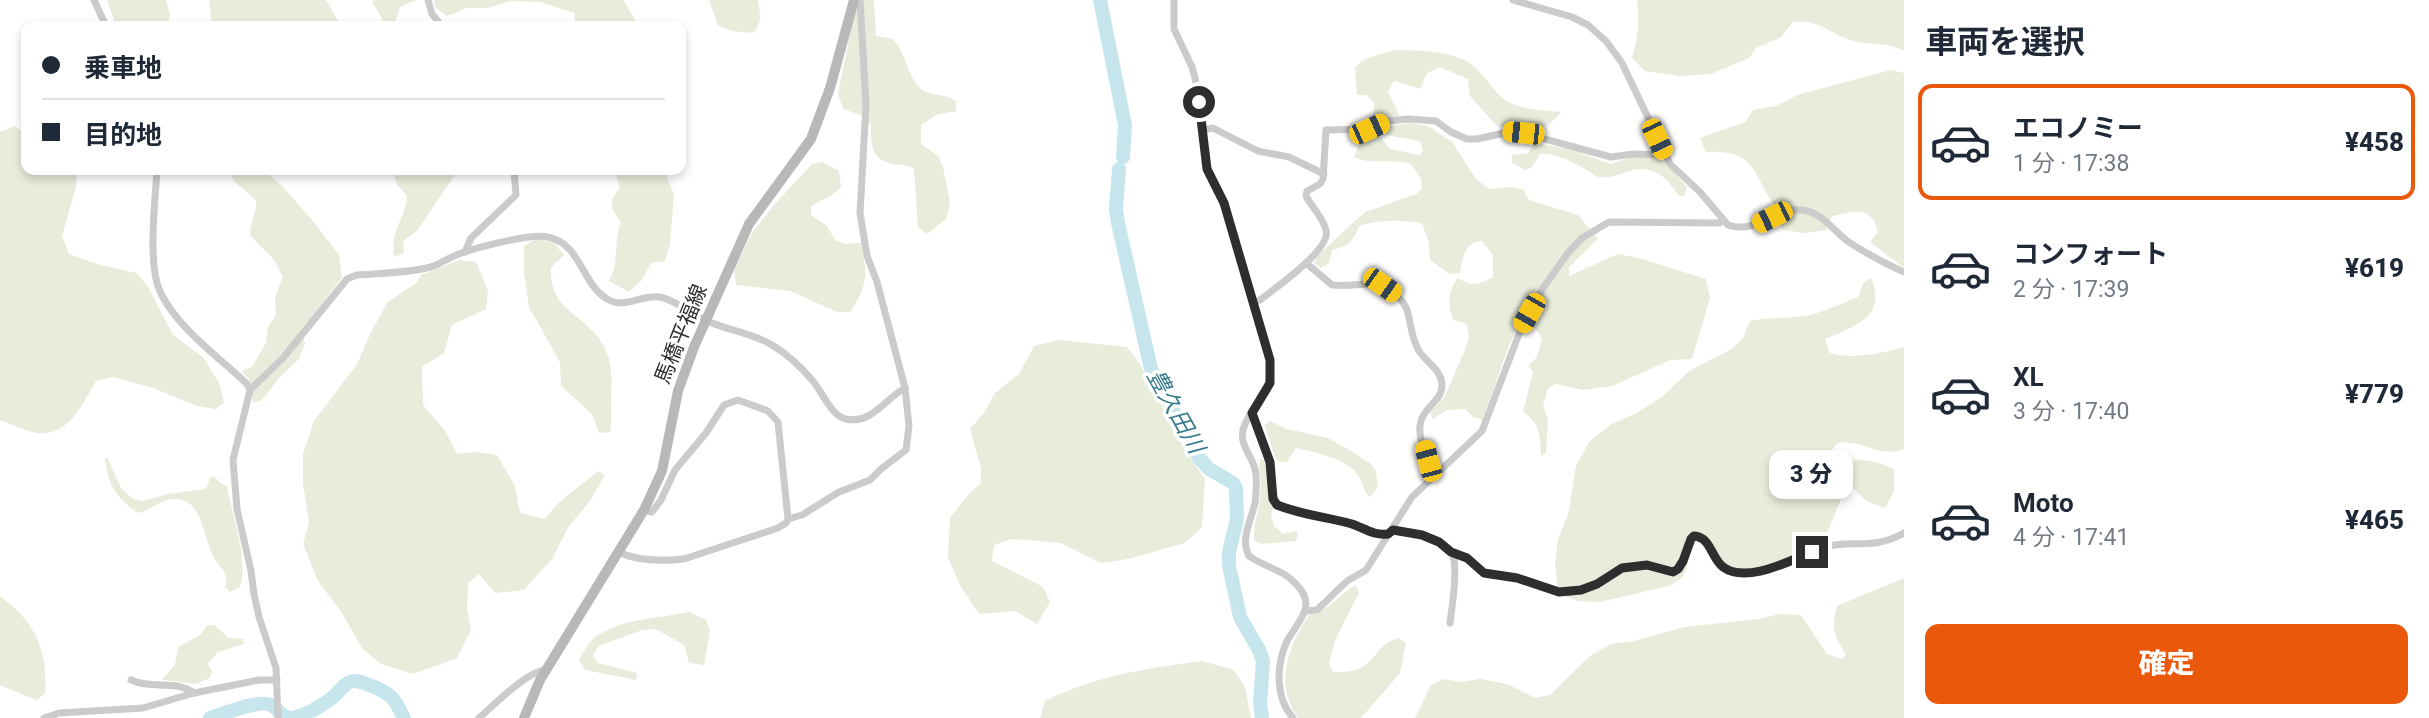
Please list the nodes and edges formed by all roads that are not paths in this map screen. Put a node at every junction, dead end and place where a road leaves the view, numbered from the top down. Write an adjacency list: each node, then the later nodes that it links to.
1 (94, 0): 7 (street)
2 (428, 0): 8 (street)
3 (854, 0): 19 (main road, 馬橋平福線)
4 (860, 0): 20 (street)
5 (1174, 0): 9 (street)
6 (1513, 0): 10 (street)
7 (104, 21)
8 (438, 21)
9 (1202, 130): 11 (street); 18 (street)
10 (1665, 155): 11 (street); 14 (street)
11 (1324, 174): 16 (street)
12 (157, 175): 21 (street)
13 (514, 175): 15 (street)
14 (1722, 220): 17 (street); 23 (street)
15 (465, 252): 19 (street); 21 (street)
16 (1306, 263): 18 (street); 23 (street)
17 (1904, 272)
18 (1254, 302): 22 (street)
19 (705, 320): 20 (street); 24 (main road, 馬橋平福線)
20 (905, 388): 25 (street)
21 (250, 390): 34 (street)
22 (1252, 413): 26 (street); 30 (street)
23 (1433, 478): 26 (street)
24 (644, 510): 25 (street); 28 (main road, 馬橋平福線)
25 (788, 519): 28 (street)
26 (1390, 532): 29 (street); 30 (street)
27 (1904, 533): 29 (street)
28 (618, 552): 32 (main road, 馬橋平福線)
29 (1451, 552): 31 (street)
30 (1305, 611): 40 (street)
31 (1450, 623)
32 (546, 670): 38 (street); 39 (main road, 馬橋平福線)
33 (131, 680): 35 (street)
34 (277, 680): 35 (street); 36 (street)
35 (194, 693): 37 (street)
36 (278, 714)
37 (44, 718)
38 (479, 718)
39 (524, 718)
40 (1293, 718)

